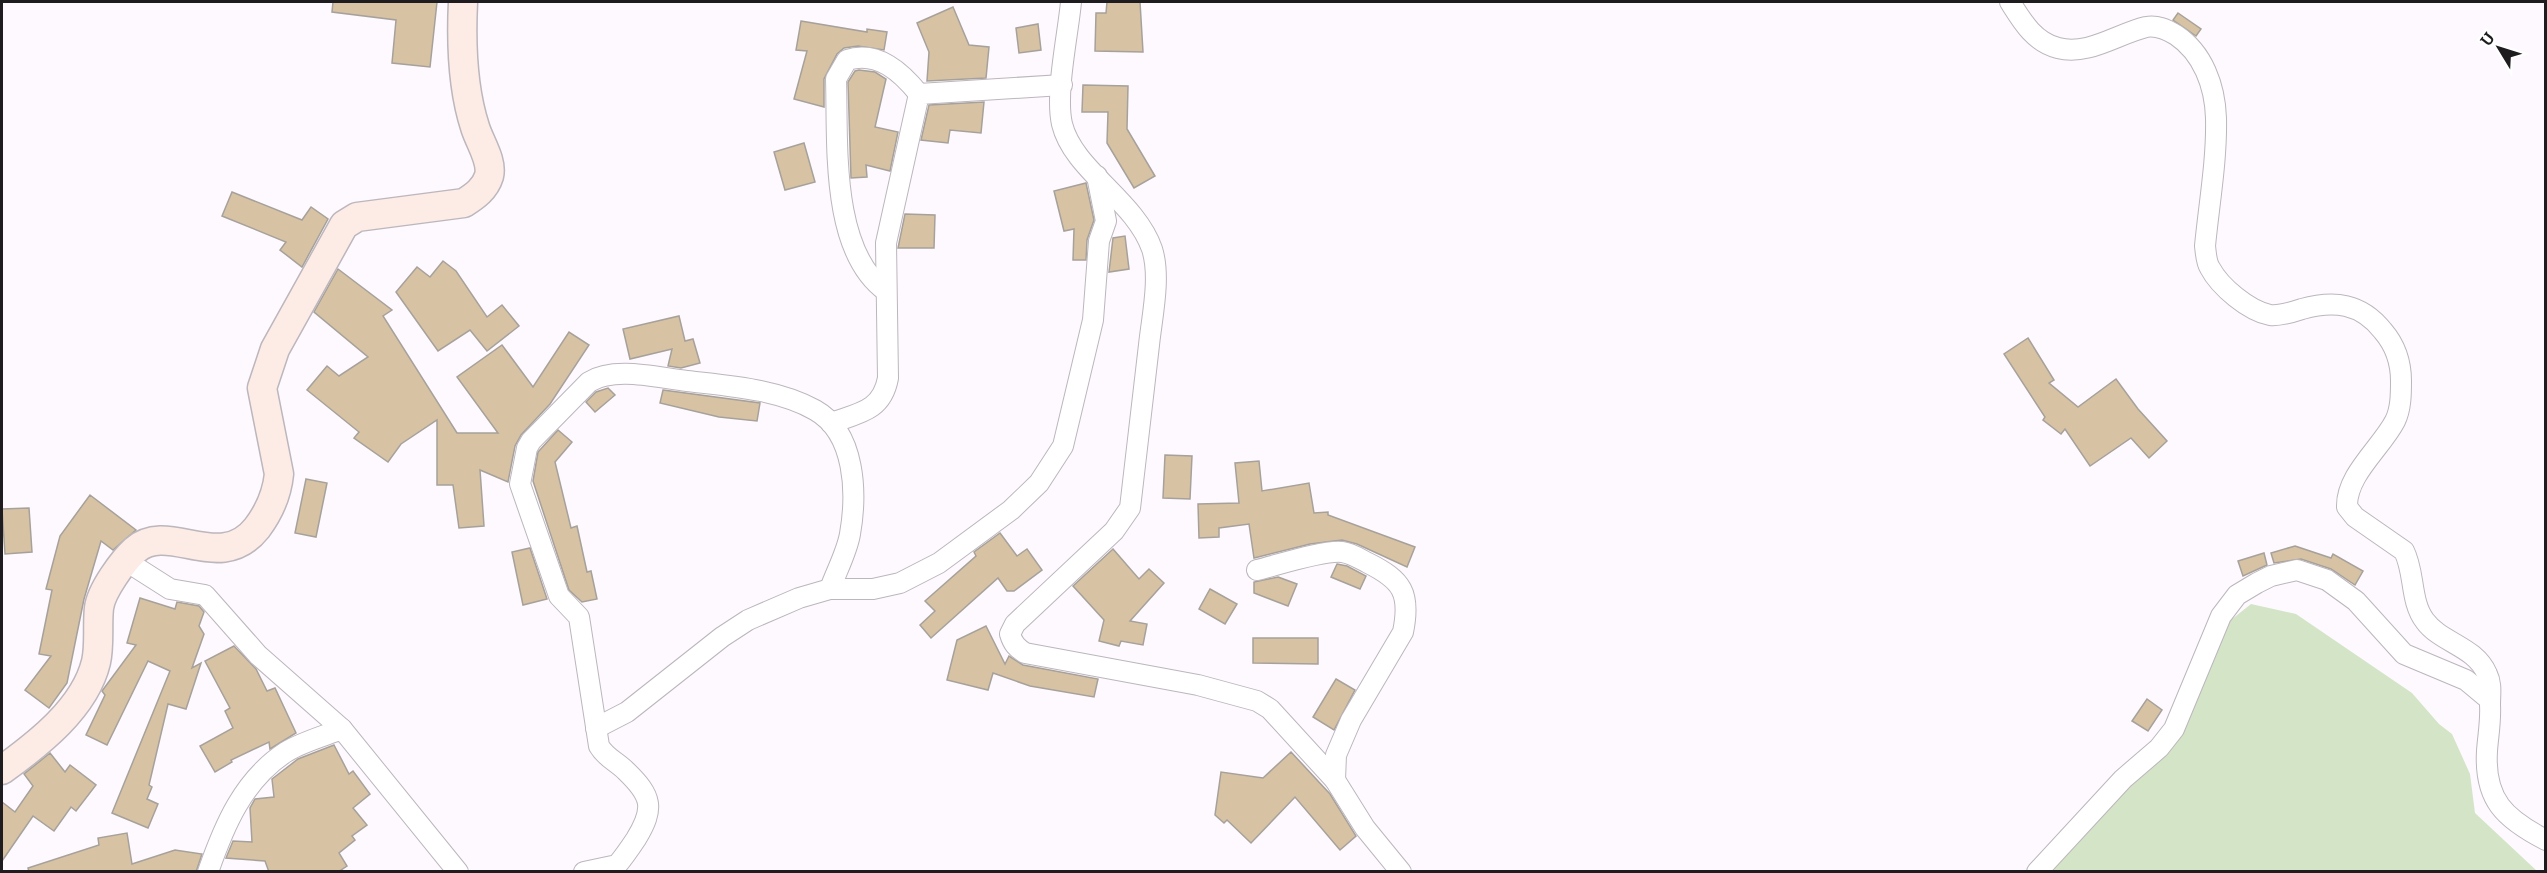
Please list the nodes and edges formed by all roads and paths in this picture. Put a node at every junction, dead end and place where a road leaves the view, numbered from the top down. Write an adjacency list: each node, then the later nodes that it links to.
1 (463, 2): 9 (street)
2 (1071, 2): 4 (street)
3 (2010, 2): 12 (street)
4 (1062, 85): 5 (street); 6 (street)
5 (919, 94): 7 (street); 7 (street)
6 (1097, 176): 11 (street); 16 (street)
7 (886, 291): 8 (street)
8 (831, 423): 11 (street); 13 (street)
9 (126, 561): 14 (street); 15 (street)
10 (1257, 570): 16 (street)
11 (830, 589): 13 (street)
12 (2490, 700): 17 (street); 22 (street)
13 (596, 728): 20 (street)
14 (342, 729): 18 (street); 19 (street)
15 (2, 770)
16 (1335, 780): 21 (street)
17 (2546, 840)
18 (208, 872)
19 (458, 872)
20 (584, 872)
21 (1401, 872)
22 (2037, 872)

